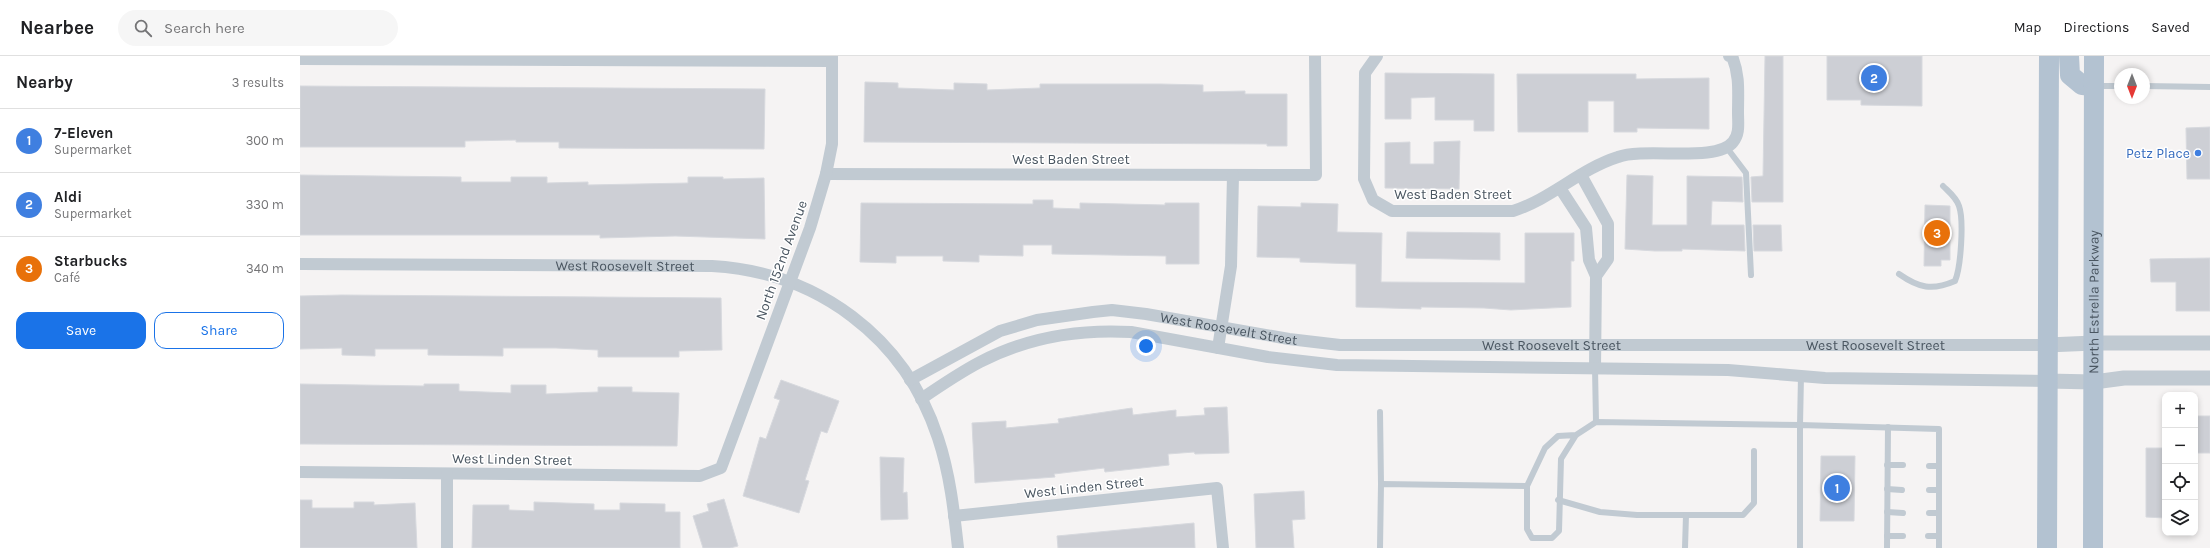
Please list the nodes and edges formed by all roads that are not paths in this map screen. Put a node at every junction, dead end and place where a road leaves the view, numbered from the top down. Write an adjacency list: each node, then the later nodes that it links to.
1 (1315, 56): 15 (street, West Baden Street)
2 (1731, 56): 13 (street)
3 (2049, 56): 30 (main road)
4 (2069, 56): 9 (main road)
5 (2094, 56): 9 (main road, North Estrella Parkway)
6 (300, 59): 7 (street)
7 (832, 59): 14 (street, North 152nd Avenue)
8 (1374, 59): 18 (street, West Baden Street)
9 (2094, 86): 10 (lane); 27 (main road, North Estrella Parkway)
10 (2114, 86)
11 (2150, 86): 12 (lane)
12 (2210, 87)
13 (1730, 145): 16 (street, West Baden Street); 23 (lane)
14 (826, 174): 15 (street, West Baden Street); 25 (street, North 152nd Avenue)
15 (1233, 175): 26 (street)
16 (1582, 175): 18 (street, West Baden Street); 19 (street)
17 (1943, 186): 22 (lane)
18 (1560, 188): 20 (street)
19 (1604, 215): 20 (street); 24 (street)
20 (1584, 224): 24 (street)
21 (300, 264): 25 (street, West Roosevelt Street)
22 (1899, 274)
23 (1752, 275)
24 (1596, 276): 29 (street)
25 (790, 281): 35 (street, West Roosevelt Street); 49 (street, North 152nd Avenue)
26 (1222, 327): 29 (street, West Roosevelt Street); 31 (street); 35 (street, West Roosevelt Street)
27 (2094, 343): 28 (street, West Roosevelt Street); 30 (street, West Roosevelt Street); 37 (main road, North Estrella Parkway)
28 (2210, 343)
29 (1595, 345): 30 (street, West Roosevelt Street); 32 (street)
30 (2047, 345): 36 (main road)
31 (1218, 348): 32 (street, West Roosevelt Street); 38 (street, West Roosevelt Street)
32 (1595, 368): 33 (street, West Roosevelt Street); 40 (lane)
33 (1801, 376): 36 (street, West Roosevelt Street); 41 (lane)
34 (2210, 378): 37 (street, West Roosevelt Street)
35 (910, 380): 38 (street, West Roosevelt Street)
36 (2047, 381): 37 (street, West Roosevelt Street); 77 (main road)
37 (2094, 382): 78 (main road, North Estrella Parkway)
38 (921, 399): 64 (street, West Roosevelt Street)
39 (1380, 412): 52 (lane)
40 (1596, 422): 41 (lane); 43 (lane)
41 (1800, 425): 42 (lane); 74 (lane)
42 (1888, 427): 45 (lane); 48 (lane)
43 (1576, 435): 53 (lane); 58 (lane)
44 (1754, 451): 63 (lane)
45 (1887, 466): 46 (lane); 54 (lane)
46 (1903, 466)
47 (1928, 466): 48 (lane)
48 (1938, 466): 57 (lane)
49 (721, 468): 51 (street, West Linden Street)
50 (300, 472): 51 (street, West Linden Street)
51 (447, 474): 69 (street)
52 (1381, 484): 53 (lane); 72 (lane)
53 (1527, 486): 58 (lane)
54 (1887, 490): 55 (lane); 59 (lane)
55 (1902, 490)
56 (1929, 490): 57 (lane)
57 (1939, 490): 62 (lane)
58 (1558, 500): 63 (lane)
59 (1887, 512): 60 (lane); 65 (lane)
60 (1903, 513)
61 (1929, 513): 62 (lane)
62 (1939, 513): 68 (lane)
63 (1686, 515): 73 (lane)
64 (954, 516): 70 (street, West Roosevelt Street); 71 (street, West Linden Street)
65 (1887, 536): 66 (lane); 75 (lane)
66 (1903, 536)
67 (1928, 536): 68 (lane)
68 (1939, 536): 76 (lane)
69 (447, 548)
70 (958, 548)
71 (1223, 548)
72 (1380, 548)
73 (1685, 548)
74 (1800, 548)
75 (1887, 548)
76 (1939, 548)
77 (2047, 548)
78 (2093, 548)

